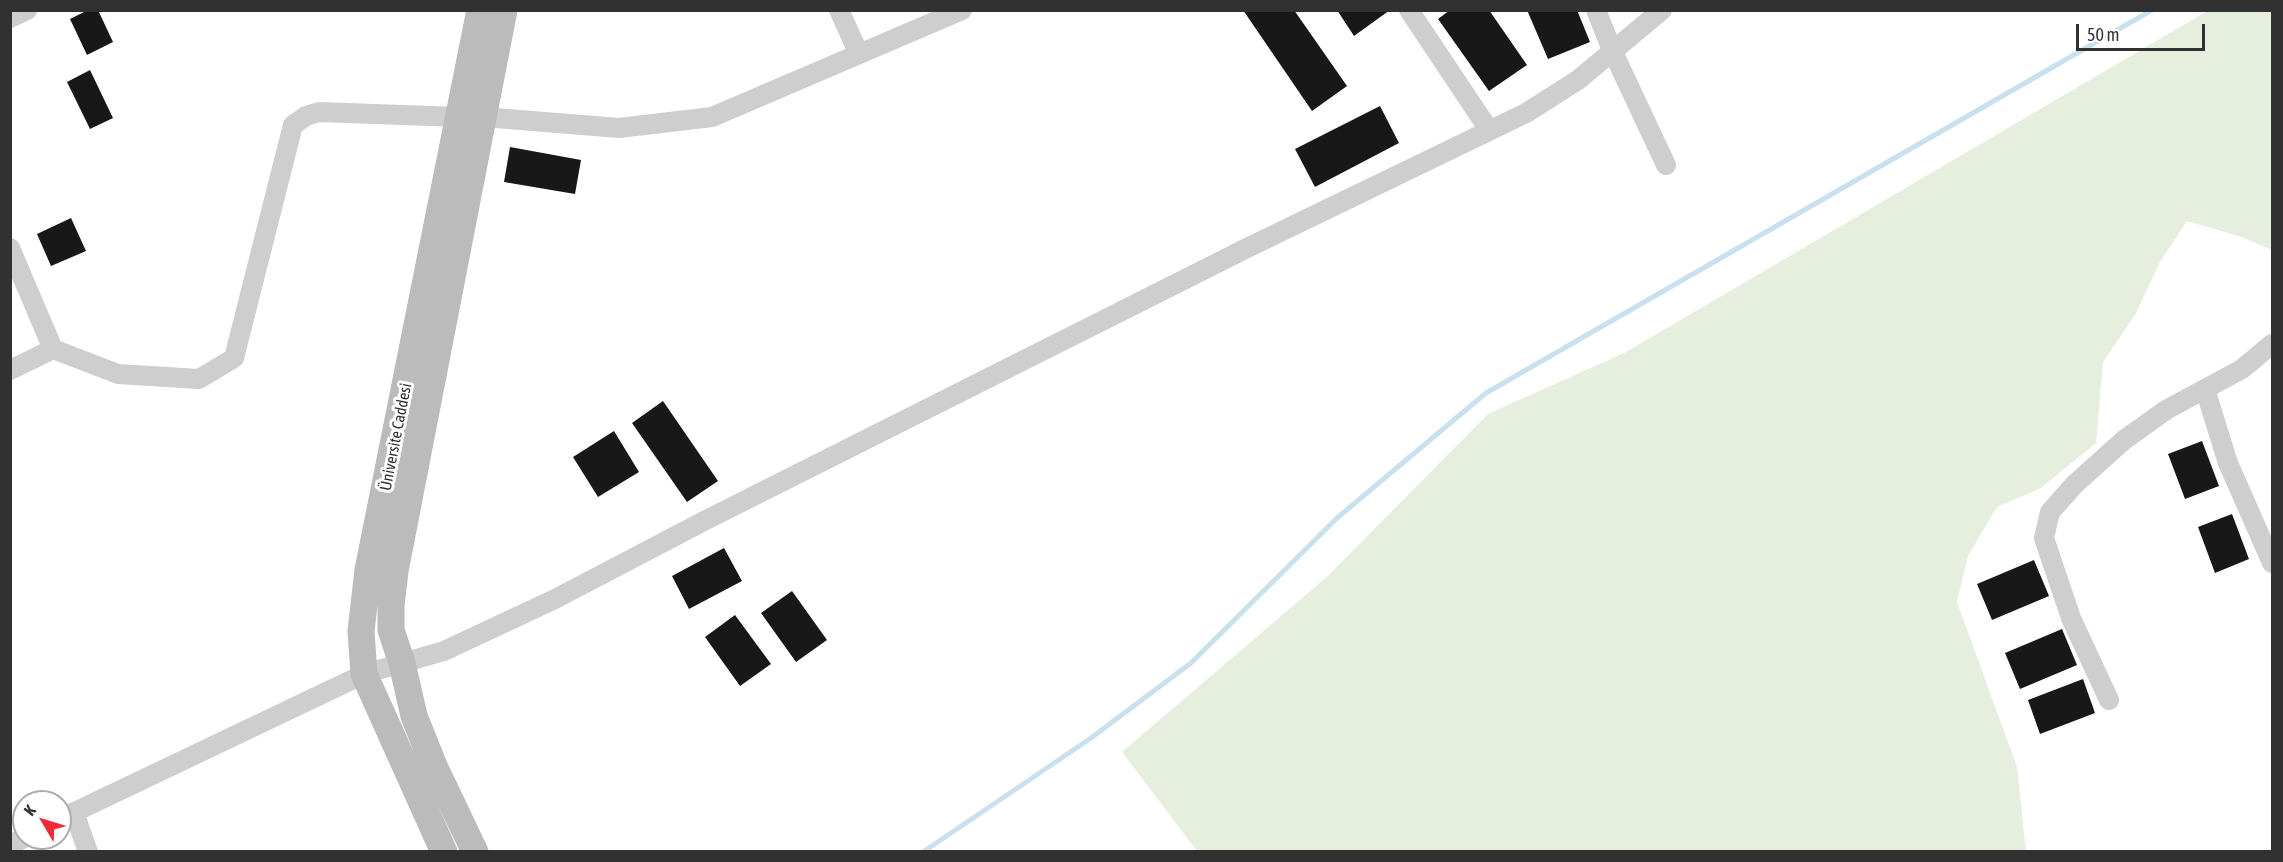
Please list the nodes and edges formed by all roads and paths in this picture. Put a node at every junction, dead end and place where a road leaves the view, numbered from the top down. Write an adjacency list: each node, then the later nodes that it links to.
1 (27, 10): 9 (street)
2 (480, 10): 12 (main road, Üniversite Caddesi)
3 (504, 10): 12 (main road)
4 (839, 10): 11 (street)
5 (962, 10): 11 (street)
6 (1408, 10): 13 (street)
7 (1596, 10): 10 (street)
8 (1662, 10): 10 (street)
9 (10, 18)
10 (1612, 50): 13 (street); 14 (street)
11 (859, 54): 12 (street)
12 (471, 117): 17 (street); 21 (main road); 22 (main road, Üniversite Caddesi)
13 (1489, 130): 21 (street)
14 (1666, 165)
15 (10, 248): 17 (street)
16 (2272, 344): 19 (street)
17 (53, 349): 18 (street)
18 (10, 370)
19 (2205, 389): 20 (street); 23 (street)
20 (2272, 563)
21 (402, 663): 22 (street); 28 (main road)
22 (364, 674): 24 (street); 27 (main road, Üniversite Caddesi)
23 (2109, 700)
24 (72, 814)
25 (72, 825): 26 (street)
26 (88, 852)
27 (444, 852)
28 (475, 852)

